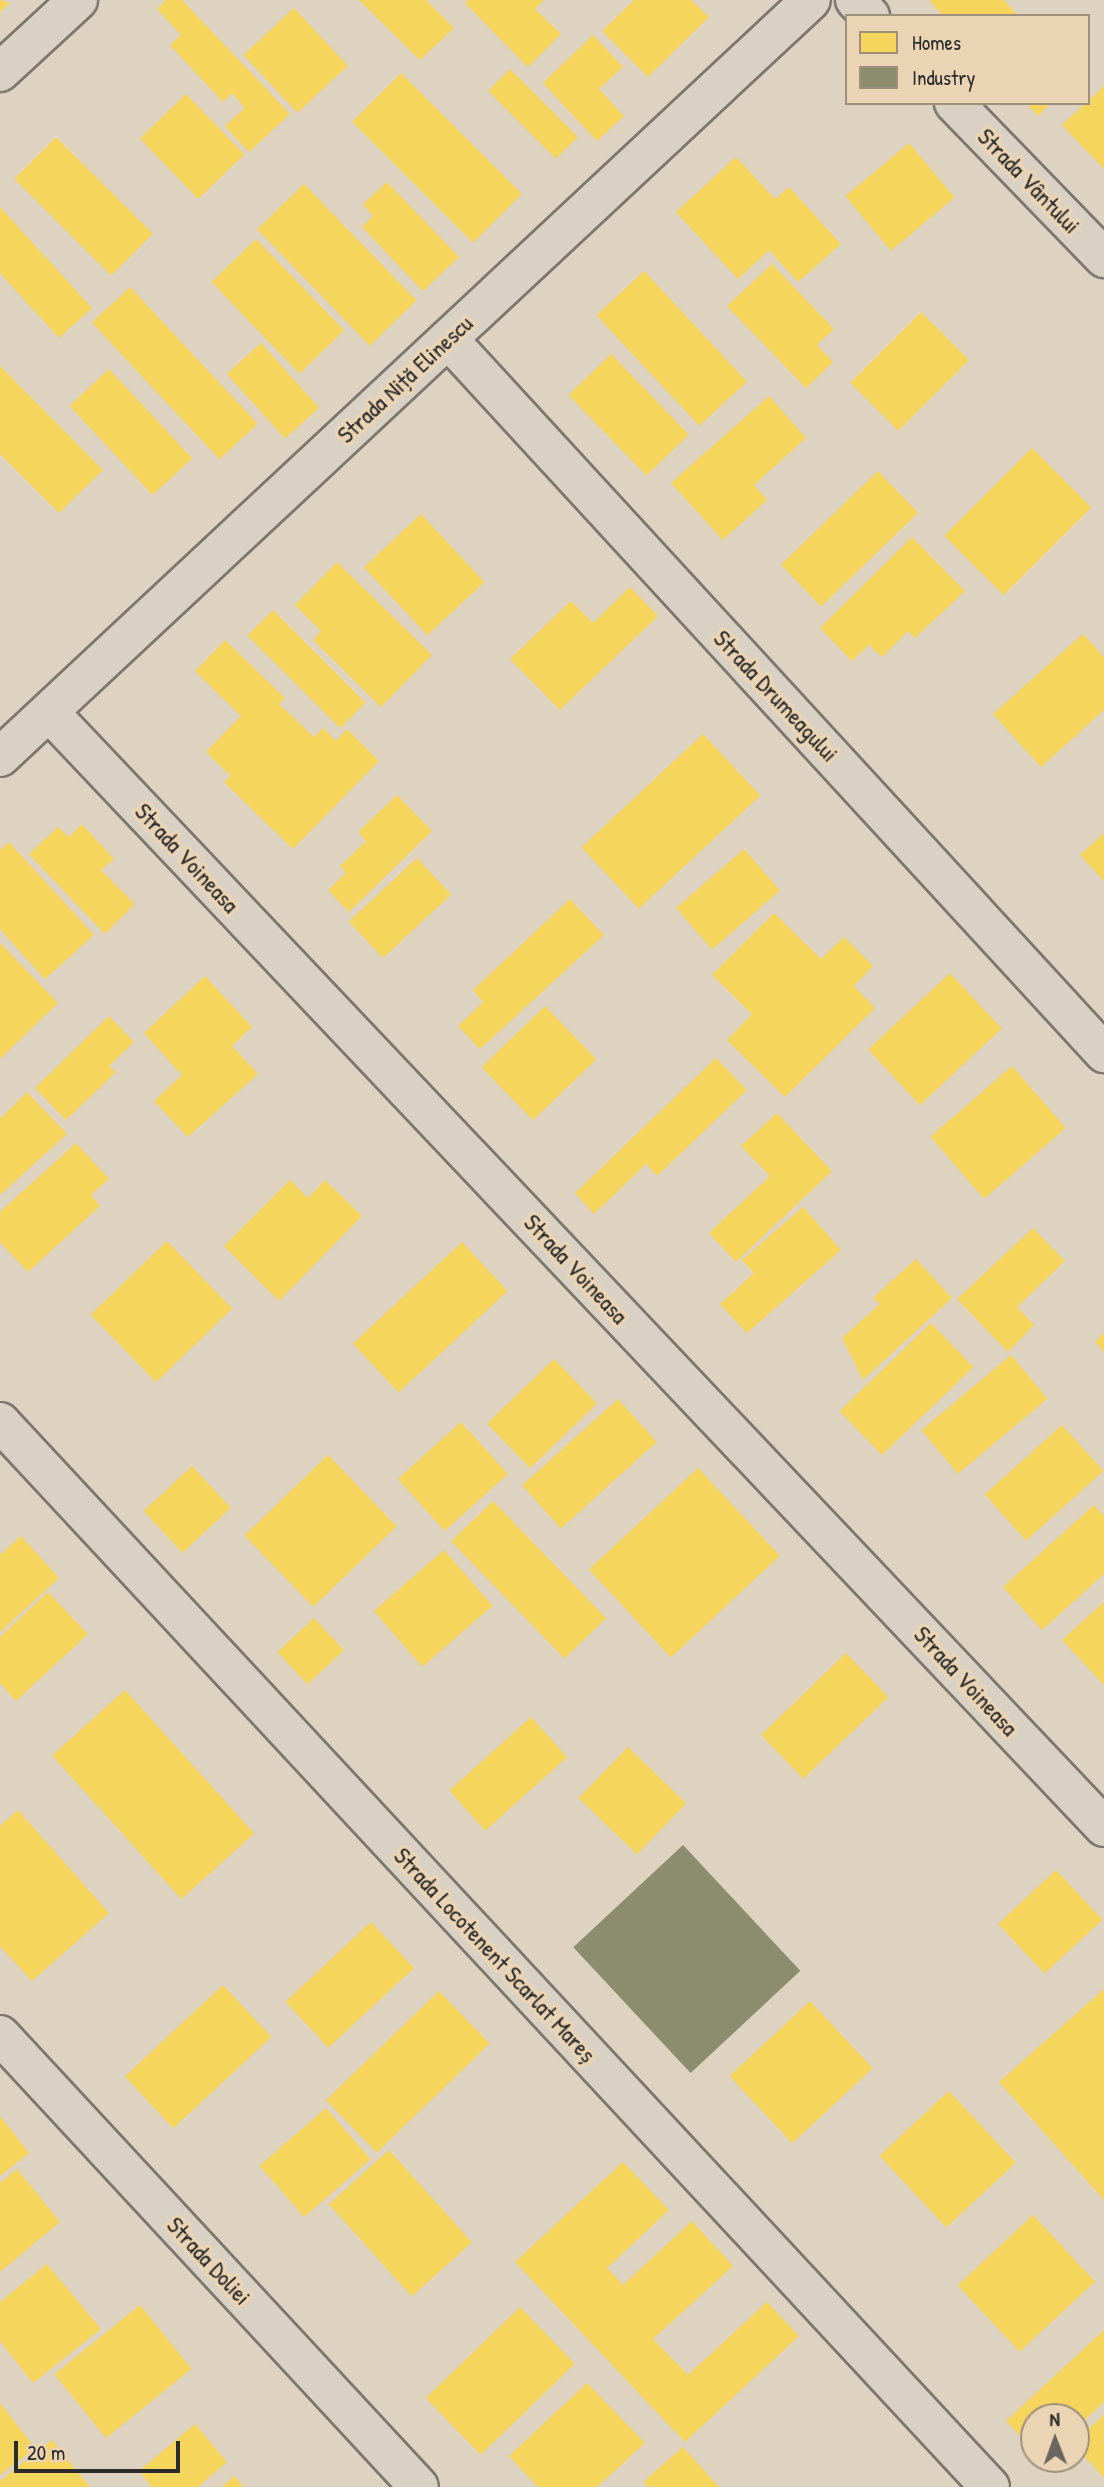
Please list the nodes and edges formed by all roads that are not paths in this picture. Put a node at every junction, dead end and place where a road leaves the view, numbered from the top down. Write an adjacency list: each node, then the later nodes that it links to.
1 (78, 0): 5 (street)
2 (811, 0): 8 (street, Strada Niță Elinescu)
3 (855, 0): 4 (street)
4 (868, 14)
5 (0, 72)
6 (956, 105): 7 (street, Strada Vântului)
7 (1104, 258)
8 (448, 339): 9 (street, Strada Niță Elinescu); 11 (street, Strada Drumeagului)
9 (49, 712): 10 (street, Strada Niță Elinescu); 13 (street, Strada Voineasa)
10 (0, 758)
11 (1104, 1054)
12 (0, 1422): 16 (street, Strada Locotenent Scarlat Mareș)
13 (1104, 1827)
14 (0, 2035): 15 (street, Strada Doliei)
15 (419, 2487)
16 (990, 2487)

